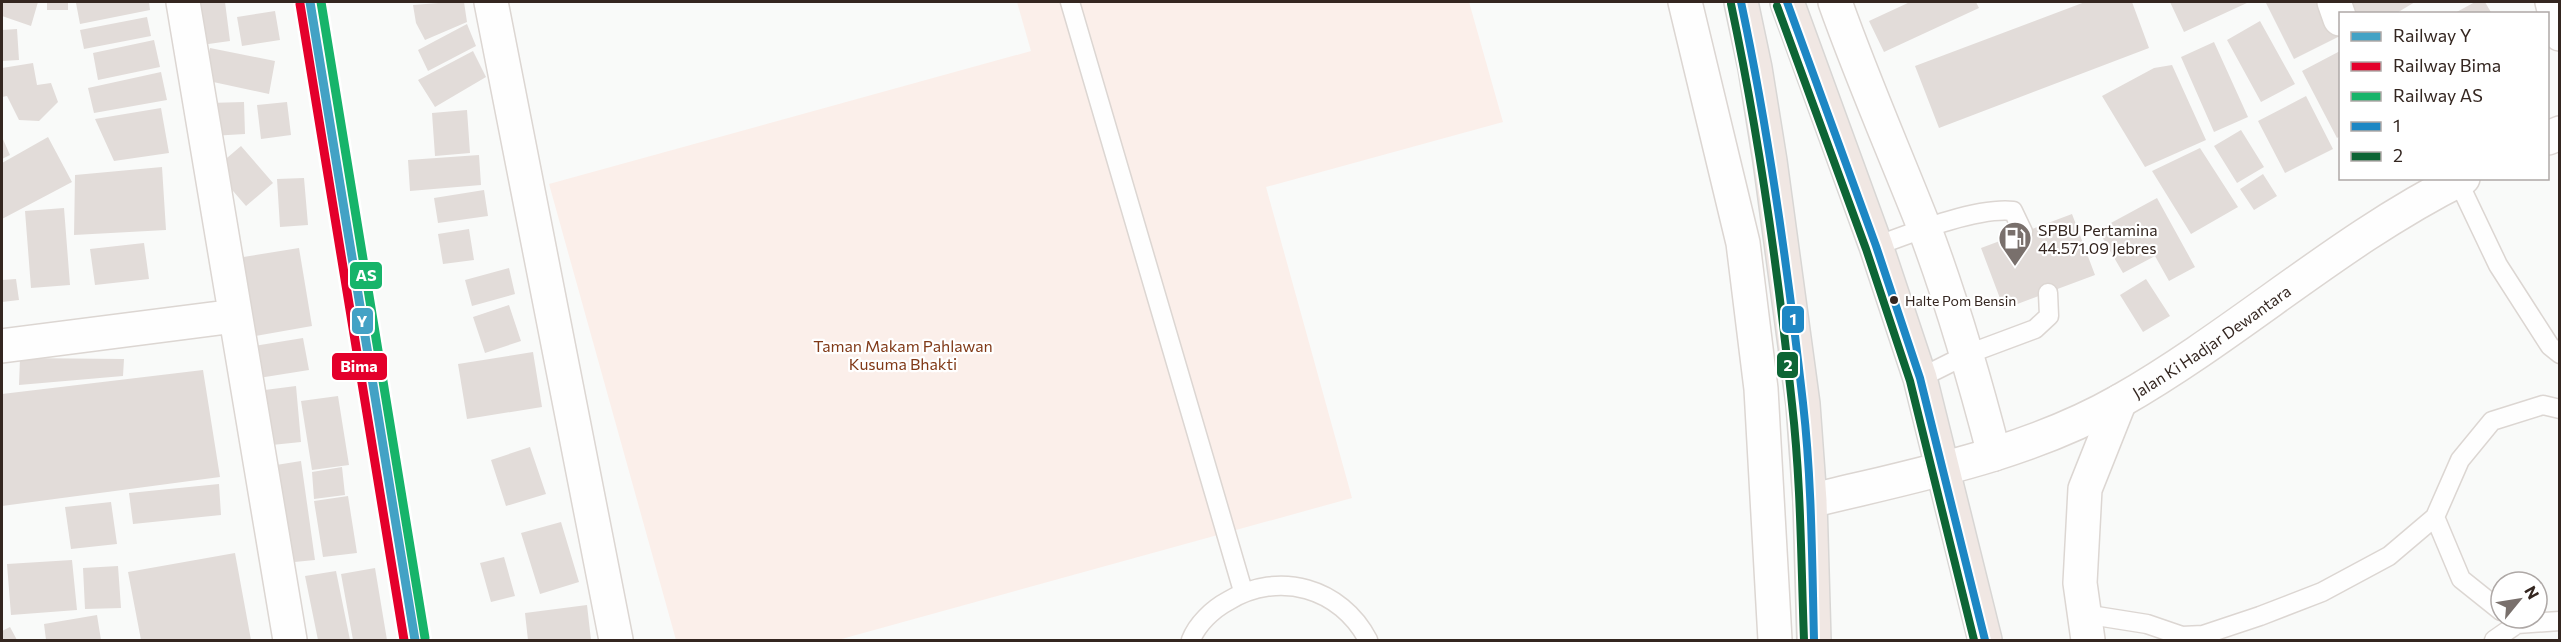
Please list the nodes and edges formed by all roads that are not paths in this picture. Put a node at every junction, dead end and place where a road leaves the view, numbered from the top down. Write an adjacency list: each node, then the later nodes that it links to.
1 (183, 2): 18 (street)
2 (491, 2): 33 (street)
3 (1070, 2): 29 (lane)
4 (1685, 2): 36 (street)
5 (1741, 2): 27 (highway)
6 (1787, 2): 16 (highway)
7 (1835, 2): 14 (street)
8 (2334, 2): 10 (street)
9 (2552, 2): 11 (street)
10 (2339, 16)
11 (2559, 34)
12 (2460, 180): 13 (street, Jalan Ki Hadjar Dewantara); 21 (lane)
13 (2421, 189): 23 (street, Jalan Ki Hadjar Dewantara)
14 (1924, 228): 15 (lane); 16 (lane); 20 (street)
15 (2023, 232)
16 (1876, 246): 22 (highway)
17 (2049, 293): 20 (lane)
18 (235, 316): 19 (street); 32 (street)
19 (2, 346)
20 (1968, 354): 22 (lane); 25 (street)
21 (2559, 354)
22 (1920, 378): 26 (highway)
23 (2120, 401): 25 (street, Jalan Ki Hadjar Dewantara); 31 (street)
24 (2559, 409): 28 (lane)
25 (1994, 454): 26 (street, Jalan Ki Hadjar Dewantara)
26 (1943, 468): 27 (street, Jalan Ki Hadjar Dewantara); 38 (highway)
27 (1810, 501): 37 (highway)
28 (2435, 517): 30 (lane); 31 (lane)
29 (1243, 591): 34 (lane); 35 (lane)
30 (2489, 601)
31 (2086, 627)
32 (290, 640)
33 (616, 640)
34 (1191, 640)
35 (1368, 640)
36 (1775, 640)
37 (1814, 640)
38 (1984, 640)

